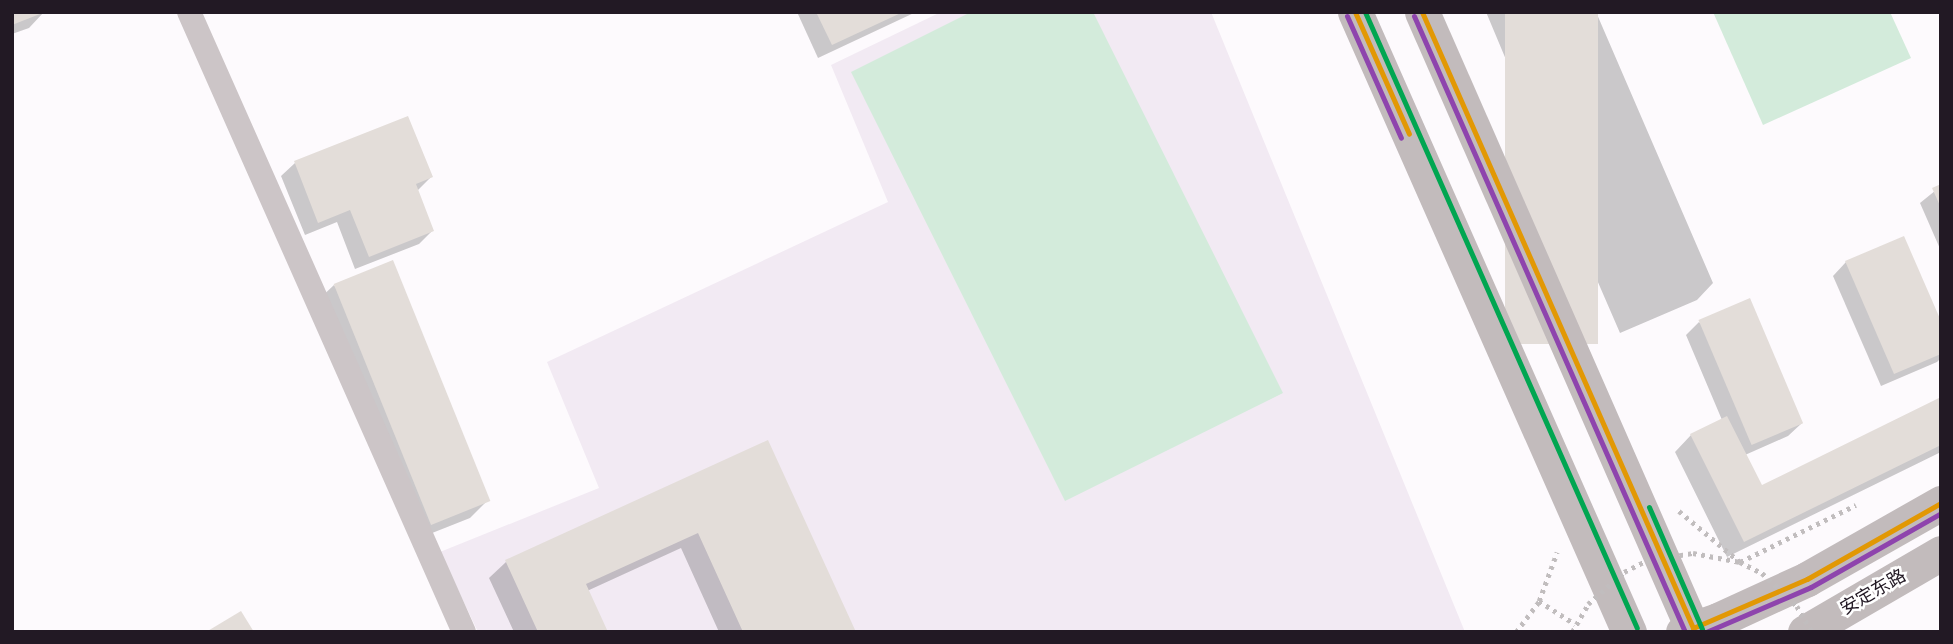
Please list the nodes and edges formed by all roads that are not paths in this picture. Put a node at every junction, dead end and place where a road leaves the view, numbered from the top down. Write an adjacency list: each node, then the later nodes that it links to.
1 (189, 12): 7 (street)
2 (1355, 12): 8 (main road)
3 (1422, 12): 6 (main road)
4 (1941, 503): 6 (main road)
5 (1941, 553): 9 (main road, 安定东路)
6 (1690, 631)
7 (464, 632)
8 (1629, 632)
9 (1805, 632)

